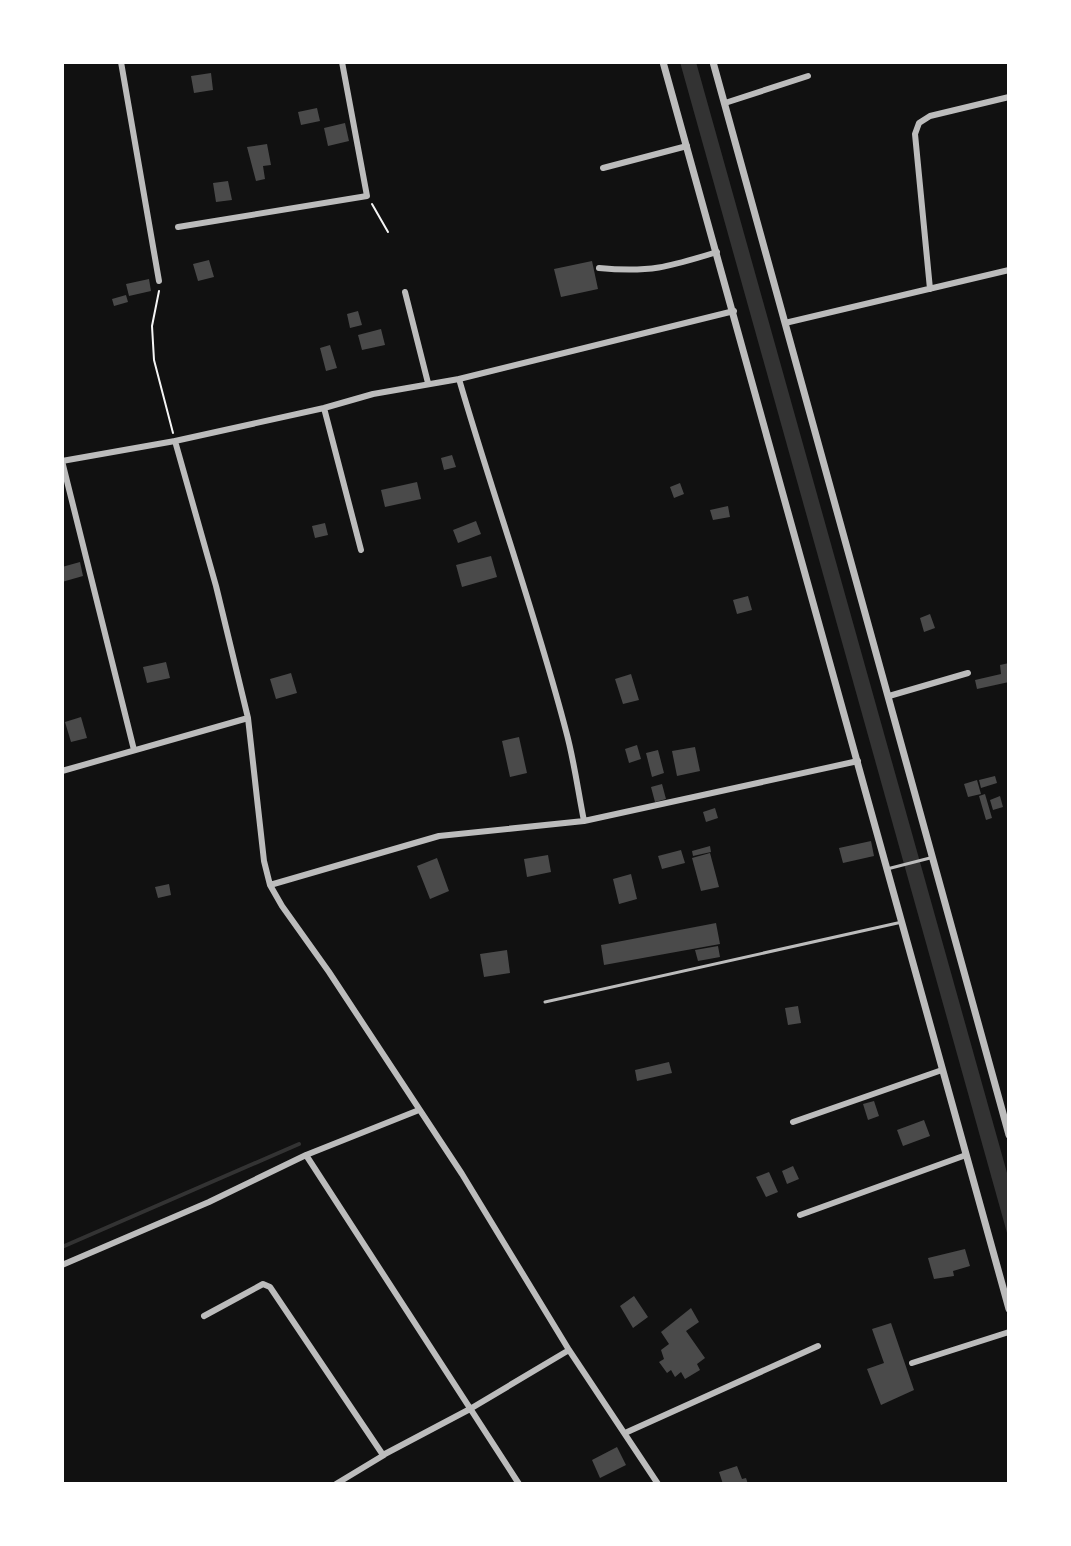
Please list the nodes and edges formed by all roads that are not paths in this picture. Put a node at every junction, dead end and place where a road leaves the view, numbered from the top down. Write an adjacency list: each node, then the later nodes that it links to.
1 (121, 62): 14 (street)
2 (342, 62): 10 (street)
3 (663, 62): 8 (street)
4 (713, 62): 7 (street)
5 (808, 76): 7 (street)
6 (1009, 97): 15 (street)
7 (725, 103): 18 (street)
8 (687, 146): 9 (street); 11 (street)
9 (603, 168)
10 (178, 227)
11 (717, 252): 12 (street); 17 (street)
12 (599, 268)
13 (1009, 270): 15 (street)
14 (159, 281)
15 (930, 289): 18 (street)
16 (405, 292): 20 (street)
17 (734, 311): 19 (street); 29 (street)
18 (785, 323): 26 (street)
19 (459, 379): 20 (street); 31 (street)
20 (428, 383): 21 (street)
21 (324, 408): 22 (street); 24 (street)
22 (175, 441): 23 (street); 27 (street)
23 (62, 461): 28 (street)
24 (361, 550)
25 (968, 673): 26 (street)
26 (889, 696): 32 (street)
27 (248, 718): 28 (street); 34 (street)
28 (134, 750): 30 (street)
29 (858, 761): 31 (street); 33 (street)
30 (62, 771)
31 (584, 821): 34 (street)
32 (933, 857): 33 (lane); 40 (street)
33 (887, 869): 35 (street)
34 (270, 885): 38 (street)
35 (902, 922): 36 (lane); 37 (street)
36 (545, 1002)
37 (942, 1070): 39 (street); 42 (street)
38 (419, 1110): 41 (street); 49 (street)
39 (793, 1122)
40 (1009, 1135)
41 (306, 1155): 44 (street); 51 (street)
42 (966, 1155): 43 (street); 45 (street)
43 (800, 1215)
44 (62, 1265)
45 (1009, 1309)
46 (204, 1316): 53 (street)
47 (1009, 1332): 50 (street)
48 (818, 1346): 52 (street)
49 (569, 1350): 51 (street); 52 (street)
50 (912, 1363)
51 (470, 1409): 53 (street); 55 (street)
52 (625, 1433): 56 (street)
53 (391, 1452): 54 (street)
54 (336, 1484)
55 (519, 1484)
56 (658, 1484)

